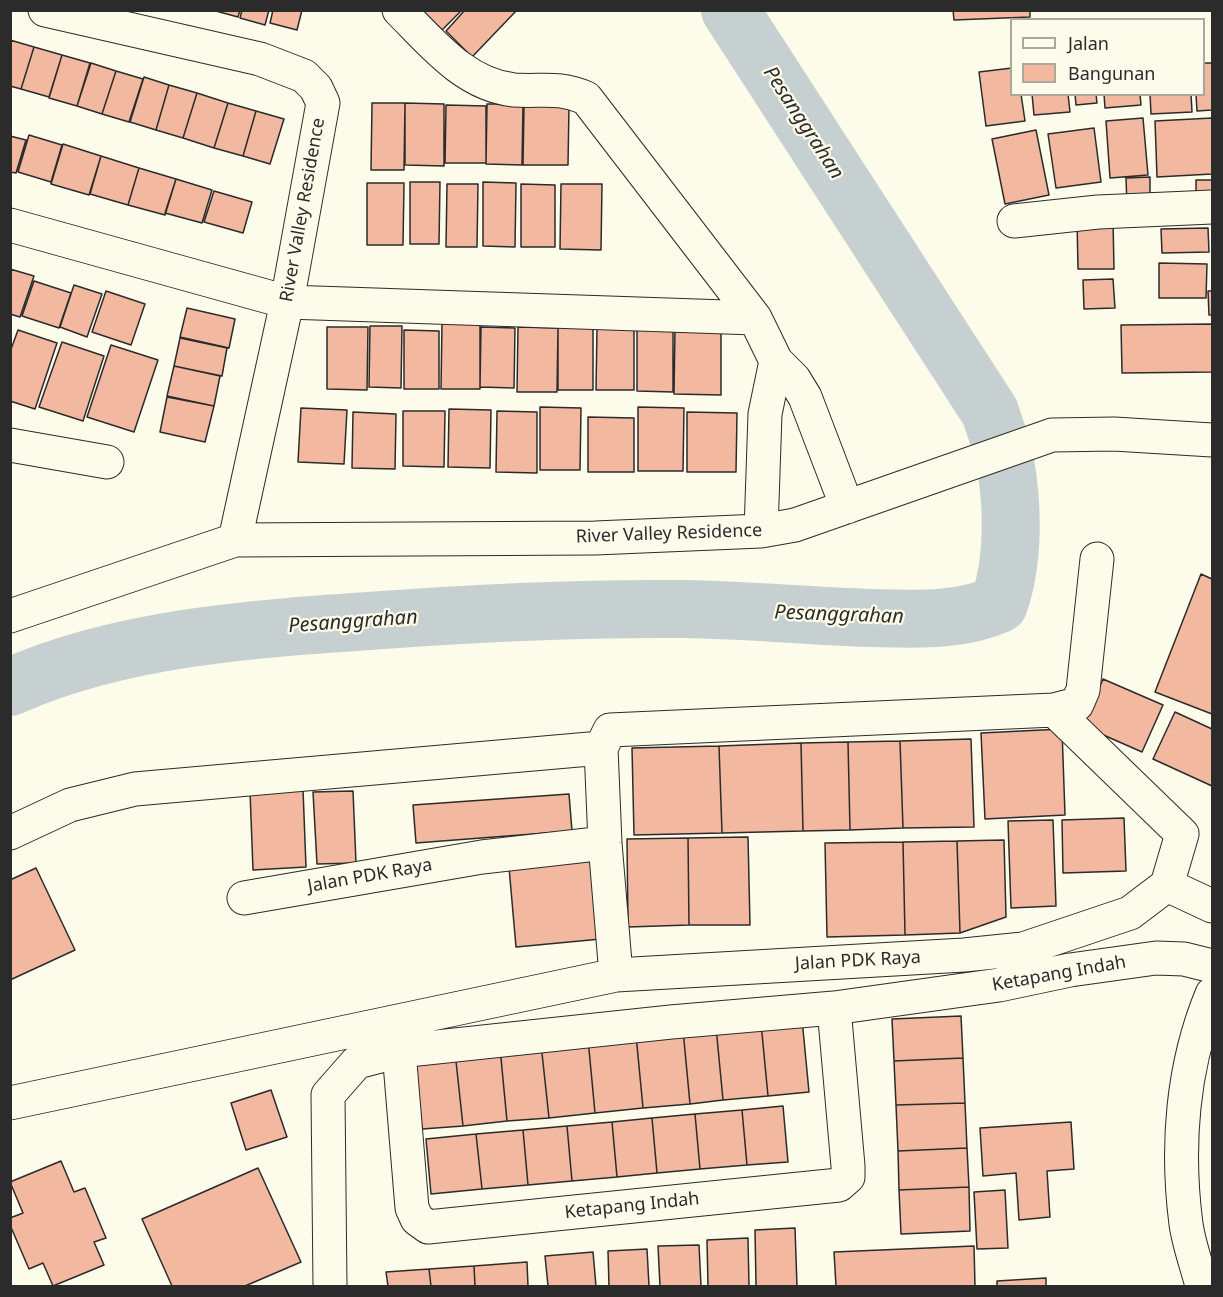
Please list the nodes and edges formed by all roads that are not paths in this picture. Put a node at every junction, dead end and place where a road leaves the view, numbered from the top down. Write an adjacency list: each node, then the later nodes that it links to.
1 (45, 10): 6 (street, River Valley Residence)
2 (399, 10): 7 (street)
3 (1212, 207): 4 (street)
4 (1014, 221)
5 (10, 225): 6 (street)
6 (286, 302): 7 (street); 14 (street, River Valley Residence)
7 (755, 318): 8 (street)
8 (776, 361): 12 (street); 13 (street)
9 (1212, 440): 12 (street, River Valley Residence)
10 (10, 445): 11 (street)
11 (107, 462)
12 (861, 502): 13 (street, River Valley Residence)
13 (761, 531): 14 (street, River Valley Residence)
14 (235, 540): 16 (street, River Valley Residence)
15 (1097, 559): 17 (street)
16 (10, 616)
17 (1054, 710): 18 (street); 21 (street)
18 (601, 748): 19 (street); 20 (street)
19 (10, 833)
20 (604, 843): 22 (street, Jalan PDK Raya); 25 (street)
21 (1167, 885): 23 (street); 25 (street, Jalan PDK Raya)
22 (244, 897)
23 (1212, 906)
24 (1212, 966): 27 (street, Ketapang Indah)
25 (616, 975): 29 (street, Jalan PDK Raya)
26 (1212, 994): 31 (street)
27 (834, 1008): 28 (street, Ketapang Indah); 28 (street, Ketapang Indah)
28 (399, 1050): 30 (street, Ketapang Indah)
29 (10, 1103)
30 (330, 1287)
31 (1202, 1287)

